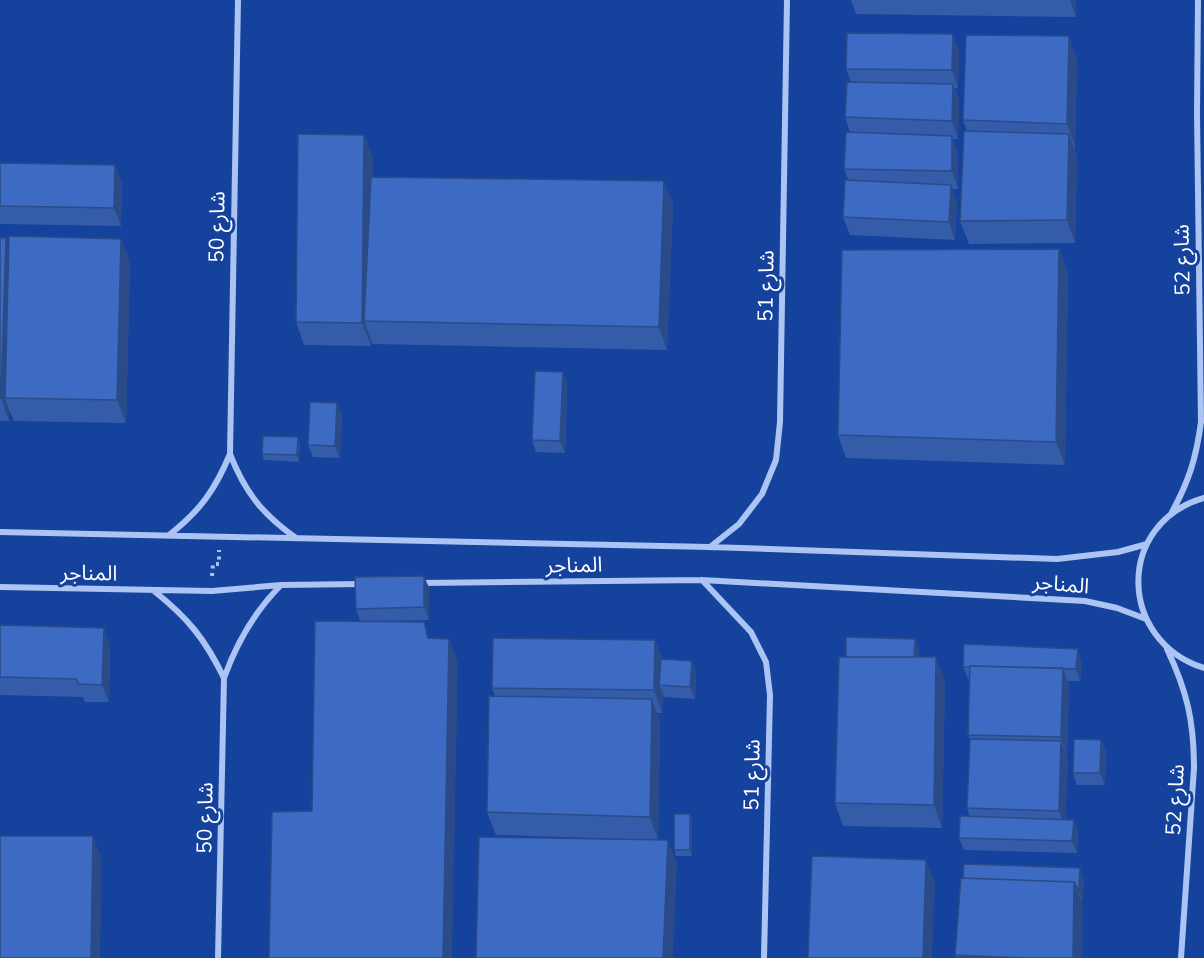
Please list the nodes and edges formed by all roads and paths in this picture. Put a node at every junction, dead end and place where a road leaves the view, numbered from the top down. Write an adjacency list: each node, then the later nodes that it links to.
1 (238, 0): 4 (street, شارع 50)
2 (788, 0): 12 (street, شارع 51)
3 (1198, 0): 6 (street, شارع 52)
4 (230, 454): 8 (street, شارع 50); 10 (street, شارع 50)
5 (1204, 498): 6 (street)
6 (1171, 514): 11 (street)
7 (0, 532): 8 (street, المناجر)
8 (169, 535): 9 (street, المناجر)
9 (219, 536): 10 (street, المناجر); 19 (path)
10 (296, 538): 12 (street, المناجر)
11 (1147, 544): 12 (street, المناجر); 20 (street)
12 (710, 547)
13 (702, 580): 14 (street, المناجر); 20 (street, المناجر); 25 (street, شارع 51)
14 (410, 583)
15 (375, 584): 16 (street, المناجر)
16 (281, 585): 19 (street, المناجر); 23 (street, شارع 50)
17 (0, 587): 18 (street, المناجر)
18 (154, 591): 19 (street, المناجر); 23 (street, شارع 50)
19 (212, 591)
20 (1146, 620): 21 (street)
21 (1167, 649): 22 (street); 26 (street, شارع 52)
22 (1204, 668)
23 (224, 678): 24 (street, شارع 50)
24 (218, 958)
25 (764, 958)
26 (1182, 958)

